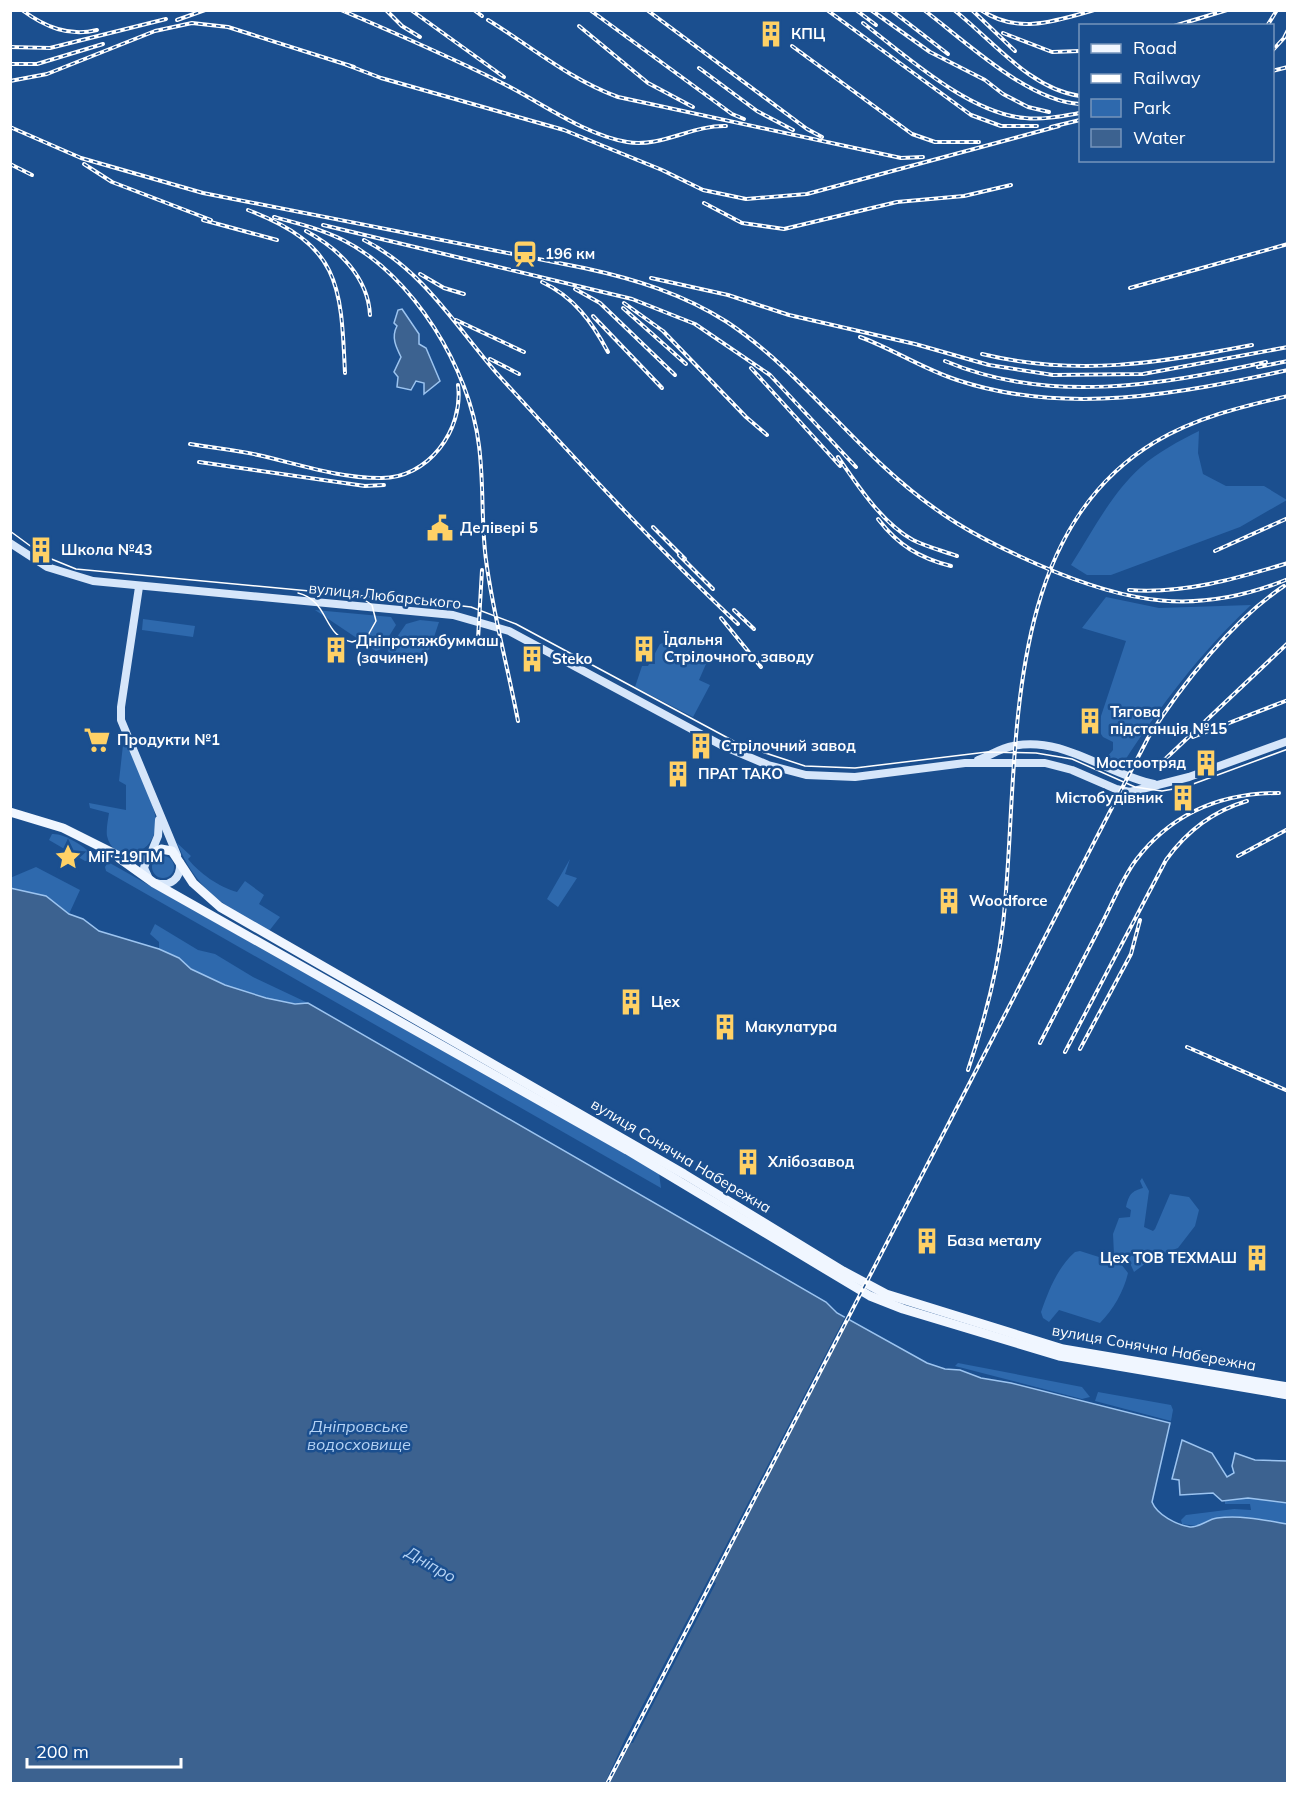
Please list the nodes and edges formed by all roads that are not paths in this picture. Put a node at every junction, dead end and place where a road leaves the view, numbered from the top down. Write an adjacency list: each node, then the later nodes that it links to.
1 (10, 543): 2 (main road, вулиця Любарського)
2 (139, 586): 4 (main road, вулиця Любарського); 7 (main road)
3 (1287, 741): 5 (main road)
4 (965, 763): 5 (main road); 5 (main road)
5 (1155, 784)
6 (10, 812): 9 (main road, вулиця Сонячна Набережна)
7 (158, 812): 8 (main road); 10 (main road)
8 (149, 854): 9 (main road, вулиця Сонячна Набережна); 10 (main road, вулиця Сонячна Набережна); 11 (main road)
9 (114, 855): 11 (main road, вулиця Сонячна Набережна)
10 (178, 858): 11 (main road); 12 (main road, вулиця Сонячна Набережна)
11 (152, 882): 13 (main road, вулиця Сонячна Набережна)
12 (1287, 1387)
13 (1287, 1395)

